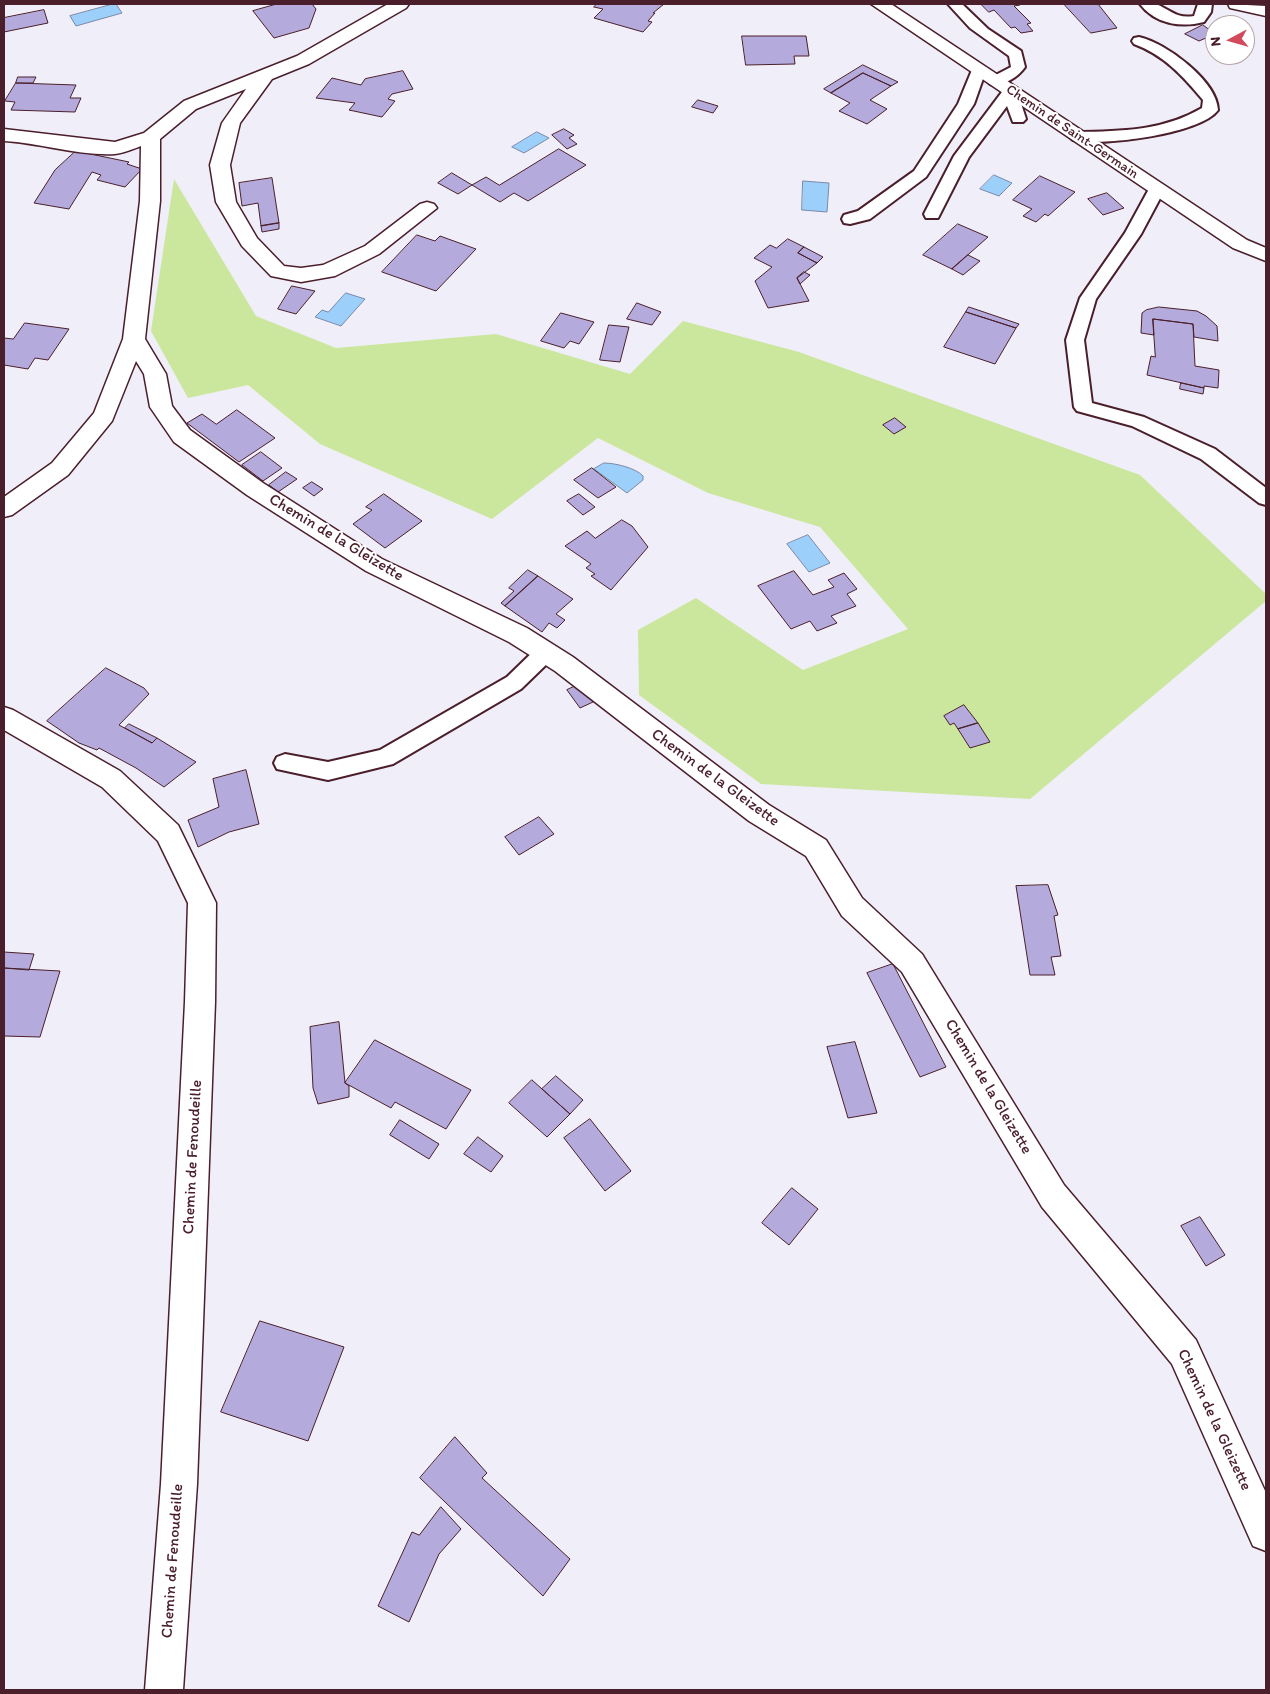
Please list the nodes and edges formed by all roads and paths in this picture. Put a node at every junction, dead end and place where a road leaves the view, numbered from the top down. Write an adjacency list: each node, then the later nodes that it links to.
1 (400, 4): 10 (street)
2 (880, 4): 9 (street, Chemin de Saint-Germain)
3 (955, 4): 11 (lane)
4 (1147, 4): 5 (lane)
5 (1204, 4)
6 (1236, 4): 7 (street)
7 (1266, 11)
8 (1139, 41): 15 (lane)
9 (979, 70): 11 (street, Chemin de Saint-Germain); 19 (lane)
10 (265, 76): 14 (street); 17 (street)
11 (1002, 86): 12 (lane); 15 (street, Chemin de Saint-Germain); 18 (lane)
12 (1018, 119)
13 (4, 136): 14 (street)
14 (151, 137): 21 (street)
15 (1078, 137): 16 (street, Chemin de Saint-Germain)
16 (1157, 189): 20 (street, Chemin de Saint-Germain); 22 (lane)
17 (428, 208)
18 (932, 214)
19 (850, 219)
20 (1266, 255)
21 (134, 339): 23 (street); 24 (street, Chemin de la Gleizette)
22 (1266, 498)
23 (4, 509)
24 (546, 652): 26 (lane); 27 (street, Chemin de la Gleizette)
25 (4, 717): 28 (street, Chemin de Fenoudeille)
26 (285, 763)
27 (1266, 1532)
28 (164, 1690)

